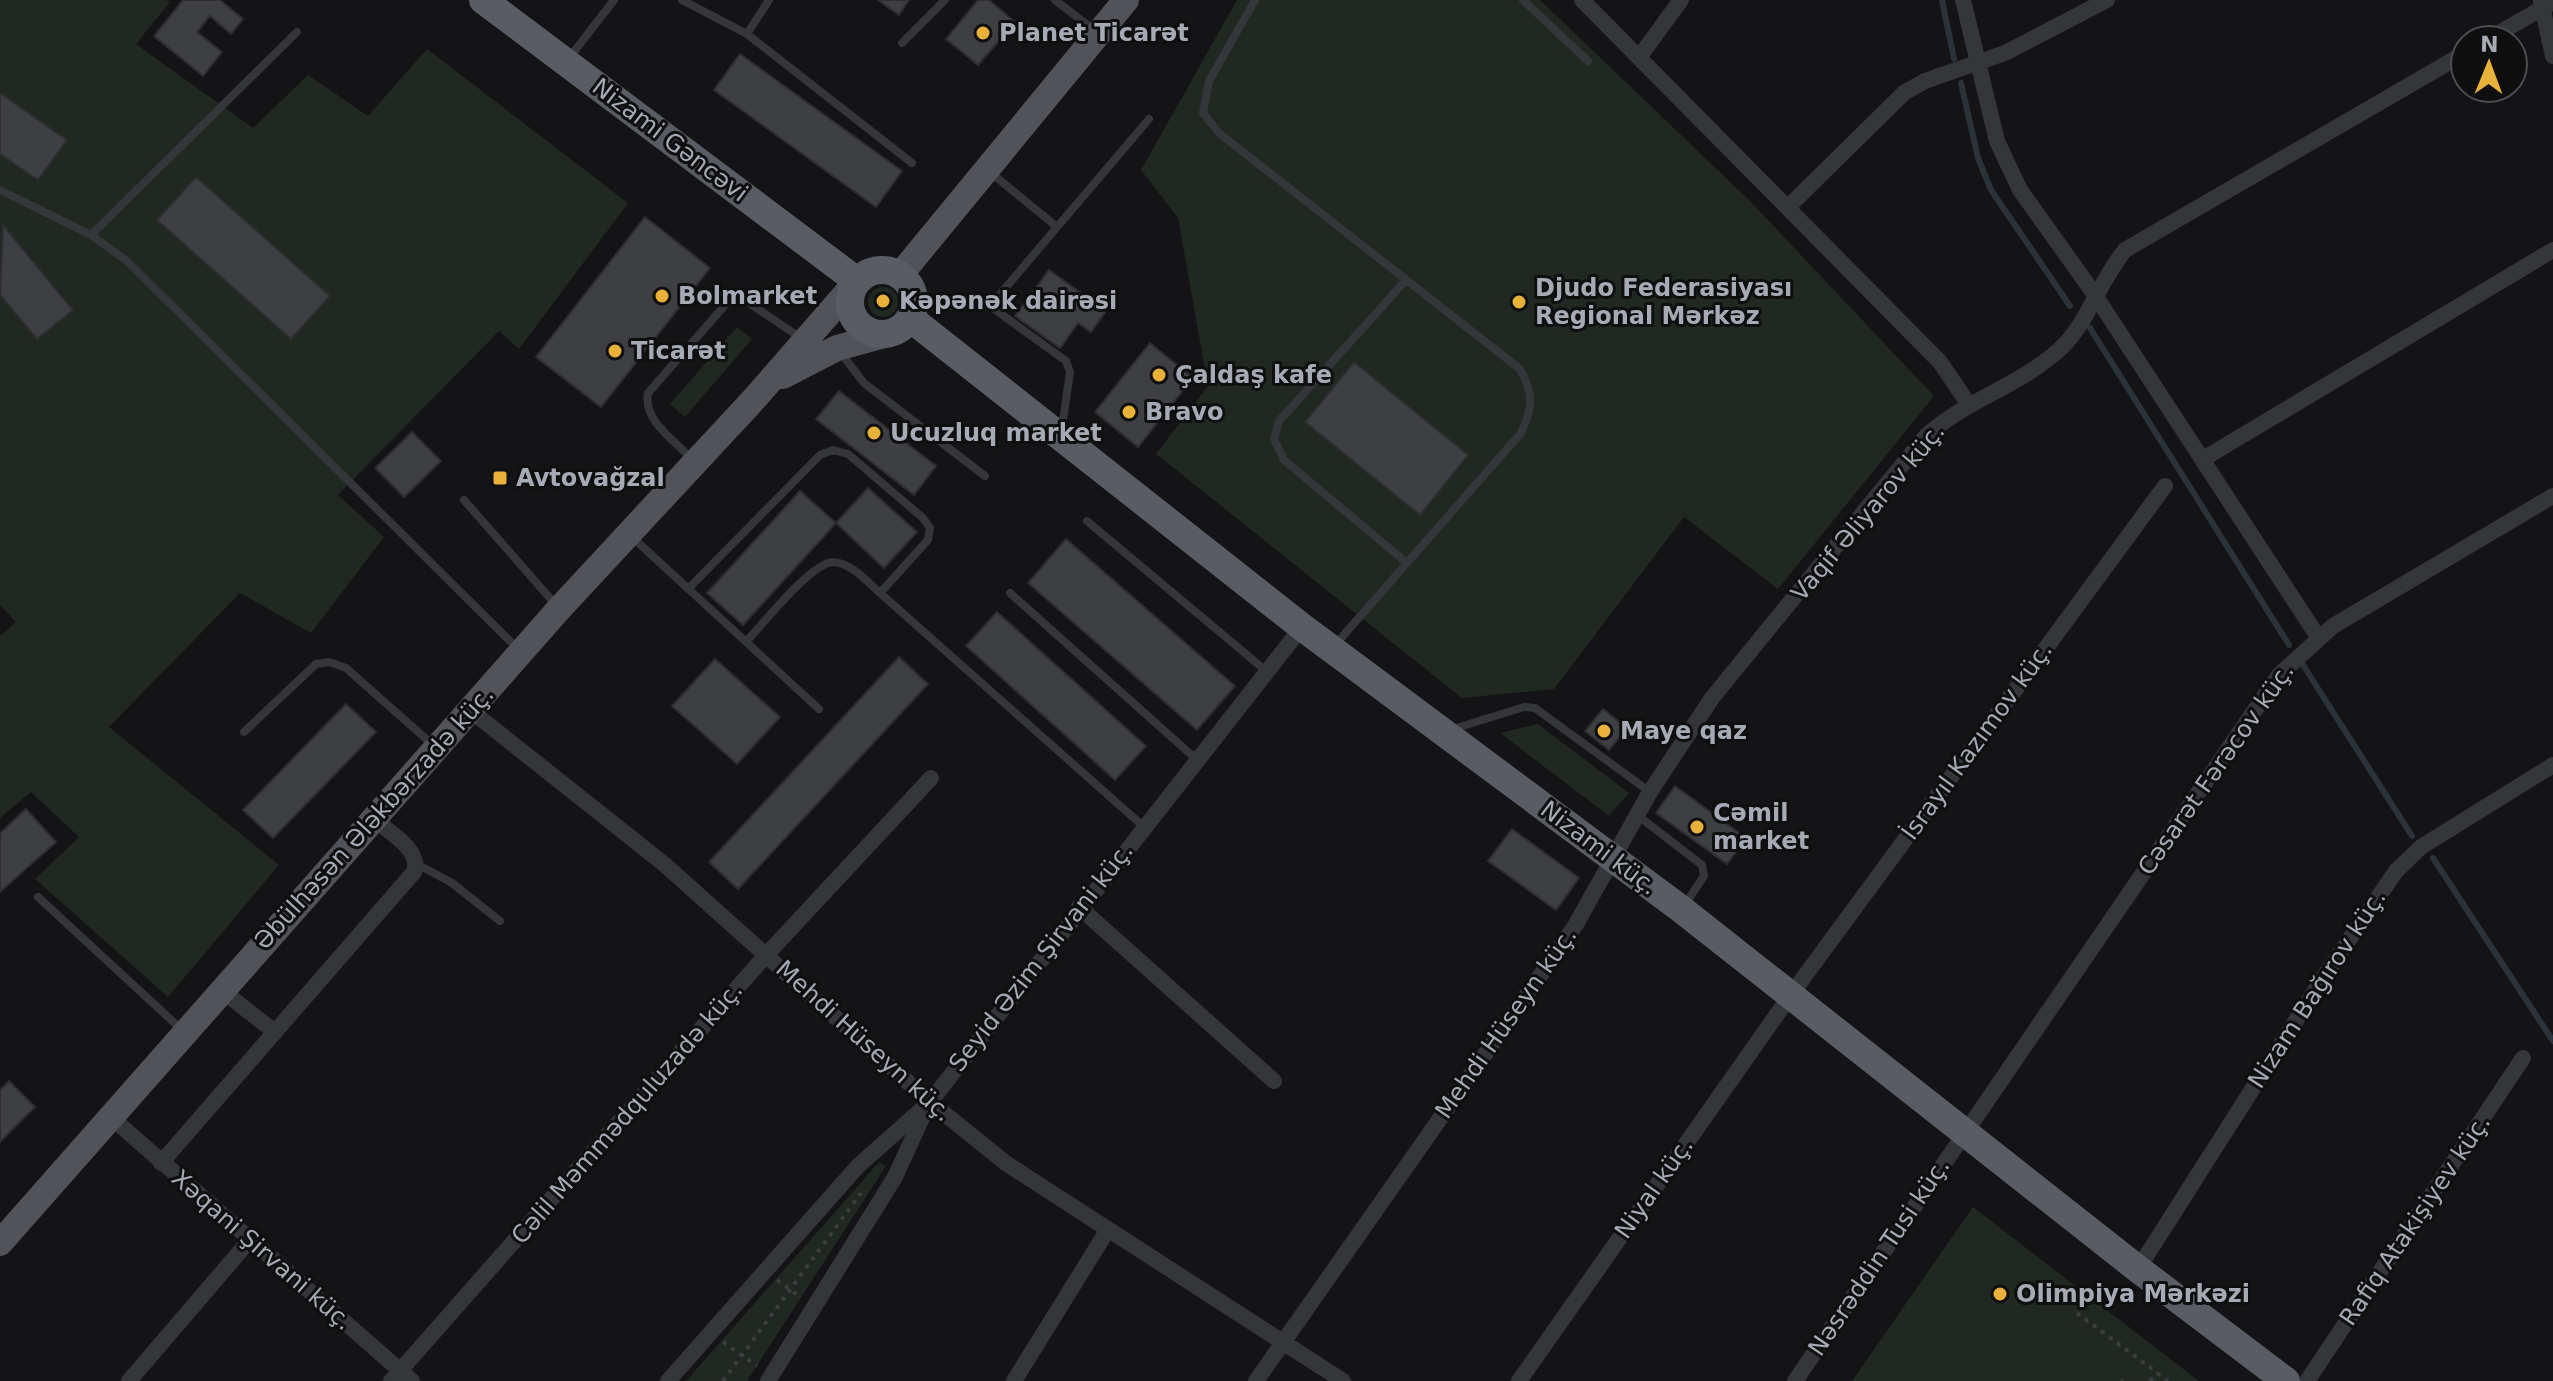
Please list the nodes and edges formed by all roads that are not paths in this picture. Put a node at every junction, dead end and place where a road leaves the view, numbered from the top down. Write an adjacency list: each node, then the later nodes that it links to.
1 (483, 0): 23 (highway, Nizami Gəncəvi)
2 (614, 0): 23 (lane)
3 (682, 0): 18 (lane)
4 (769, 0): 18 (lane)
5 (945, 0): 19 (lane)
6 (1055, 0): 17 (lane)
7 (1126, 0): 17 (main road)
8 (1255, 0): 35 (lane)
9 (1523, 0): 22 (lane)
10 (1582, 0): 20 (street)
11 (1681, 0): 20 (street)
12 (1963, 0): 25 (street)
13 (2107, 0): 25 (street)
14 (2545, 4): 15 (street); 21 (street)
15 (2513, 24)
16 (297, 32): 32 (lane)
17 (1098, 33): 28 (main road)
18 (747, 34): 27 (lane)
19 (902, 43)
20 (1640, 56): 30 (street)
21 (2553, 56)
22 (1588, 61)
23 (566, 62): 36 (highway, Nizami Gəncəvi)
24 (2449, 62): 37 (street, Vaqif Əliyarov küç.)
25 (1976, 65): 30 (street); 37 (street)
26 (1149, 119): 31 (lane)
27 (912, 163)
28 (987, 170): 31 (lane); 34 (main road)
29 (0, 190): 32 (lane)
30 (1789, 206): 43 (street)
31 (1057, 227): 38 (lane)
32 (91, 235): 62 (lane)
33 (2553, 250): 45 (street)
34 (900, 275): 36 (highway); 39 (highway)
35 (1406, 280): 53 (lane); 53 (lane)
36 (857, 281): 39 (highway); 40 (main road)
37 (2095, 295): 43 (street, Vaqif Əliyarov küç.); 45 (street)
38 (990, 306): 39 (lane); 44 (lane)
39 (906, 319): 41 (main road); 44 (highway, Nizami küç.)
40 (805, 341): 42 (main road); 46 (lane)
41 (837, 348): 42 (main road); 47 (lane)
42 (755, 398): 46 (main road, Əbülhəsən Ələkbərzadə küç.)
43 (1969, 405): 72 (street, Vaqif Əliyarov küç.)
44 (1061, 437): 58 (highway, Nizami küç.)
45 (2203, 459): 59 (street)
46 (695, 461): 52 (main road, Əbülhəsən Ələkbərzadə küç.)
47 (985, 476)
48 (2165, 486): 84 (street, İsrayıl Kazımov küç.)
49 (2553, 496): 59 (street, Cəsarət Fərəcov küç.)
50 (464, 500): 57 (lane)
51 (1087, 521): 63 (lane)
52 (628, 534): 54 (lane); 57 (main road, Əbülhəsən Ələkbərzadə küç.)
53 (1407, 563): 61 (lane)
54 (688, 589): 55 (lane); 60 (lane)
55 (880, 593): 60 (lane); 75 (lane)
56 (1010, 593): 69 (lane)
57 (559, 609): 62 (main road, Əbülhəsən Ələkbərzadə küç.)
58 (1302, 627): 61 (highway, Nizami küç.); 63 (street, Seyid Əzim Şirvani küç.)
59 (2318, 637): 91 (street, Cəsarət Fərəcov küç.)
60 (746, 642): 64 (lane)
61 (1331, 649): 67 (highway, Nizami küç.)
62 (521, 652): 65 (main road, Əbülhəsən Ələkbərzadə küç.)
63 (1265, 670): 69 (street, Seyid Əzim Şirvani küç.)
64 (819, 709)
65 (470, 710): 68 (main road, Əbülhəsən Ələkbərzadə küç.); 82 (street, Mehdi Hüseyn küç.)
66 (244, 732): 68 (lane)
67 (1443, 732): 72 (lane); 76 (highway, Nizami küç.)
68 (436, 749): 74 (main road, Əbülhəsən Ələkbərzadə küç.)
69 (1196, 759): 75 (street, Seyid Əzim Şirvani küç.)
70 (2553, 765): 96 (street, Nizam Bağırov küç.)
71 (931, 778): 82 (street, Cəlil Məmmədquluzadə küç.)
72 (1650, 792): 73 (street, Vaqif Əliyarov küç.)
73 (1637, 815): 76 (street, Vaqif Əliyarov küç.); 80 (lane)
74 (374, 819): 77 (street); 83 (main road, Əbülhəsən Ələkbərzadə küç.)
75 (1143, 826): 79 (street, Seyid Əzim Şirvani küç.)
76 (1612, 858): 80 (highway, Nizami küç.); 97 (street, Mehdi Hüseyn küç.)
77 (417, 864): 81 (lane); 85 (street)
78 (38, 897): 86 (lane)
79 (1079, 907): 88 (street); 89 (street, Seyid Əzim Şirvani küç.)
80 (1681, 909): 84 (highway, Nizami küç.)
81 (500, 921)
82 (767, 954): 89 (street, Mehdi Hüseyn küç.); 98 (street, Cəlil Məmmədquluzadə küç.)
83 (221, 990): 85 (street); 86 (main road, Əbülhəsən Ələkbərzadə küç.)
84 (1790, 996): 91 (highway, Nizami küç.); 105 (street, Niyal küç.)
85 (275, 1032): 92 (street)
86 (185, 1033): 90 (main road, Əbülhəsən Ələkbərzadə küç.)
87 (2523, 1058): 108 (street, Rafiq Atakişiyev küç.)
88 (1274, 1081)
89 (930, 1102): 93 (street, Mehdi Hüseyn küç.); 100 (street, Seyid Əzim Şirvani küç.); 101 (street)
90 (112, 1118): 92 (street, Xəqani Şirvani küç.); 95 (main road, Əbülhəsən Ələkbərzadə küç.)
91 (1963, 1133): 96 (highway, Nizami küç.); 106 (street, Nəsrəddin Tusi küç.)
92 (161, 1163): 94 (street, Xəqani Şirvani küç.)
93 (1107, 1231): 97 (street, Mehdi Hüseyn küç.); 102 (street)
94 (249, 1241): 98 (street, Xəqani Şirvani küç.); 99 (street)
95 (0, 1243)
96 (2138, 1269): 107 (highway, Nizami küç.)
97 (1282, 1340): 103 (street, Mehdi Hüseyn küç.); 104 (street, Mehdi Hüseyn küç.)
98 (401, 1377)
99 (129, 1381)
100 (668, 1381)
101 (768, 1381)
102 (1014, 1381)
103 (1256, 1381)
104 (1343, 1381)
105 (1519, 1381)
106 (1795, 1381)
107 (2286, 1381)
108 (2307, 1381)

